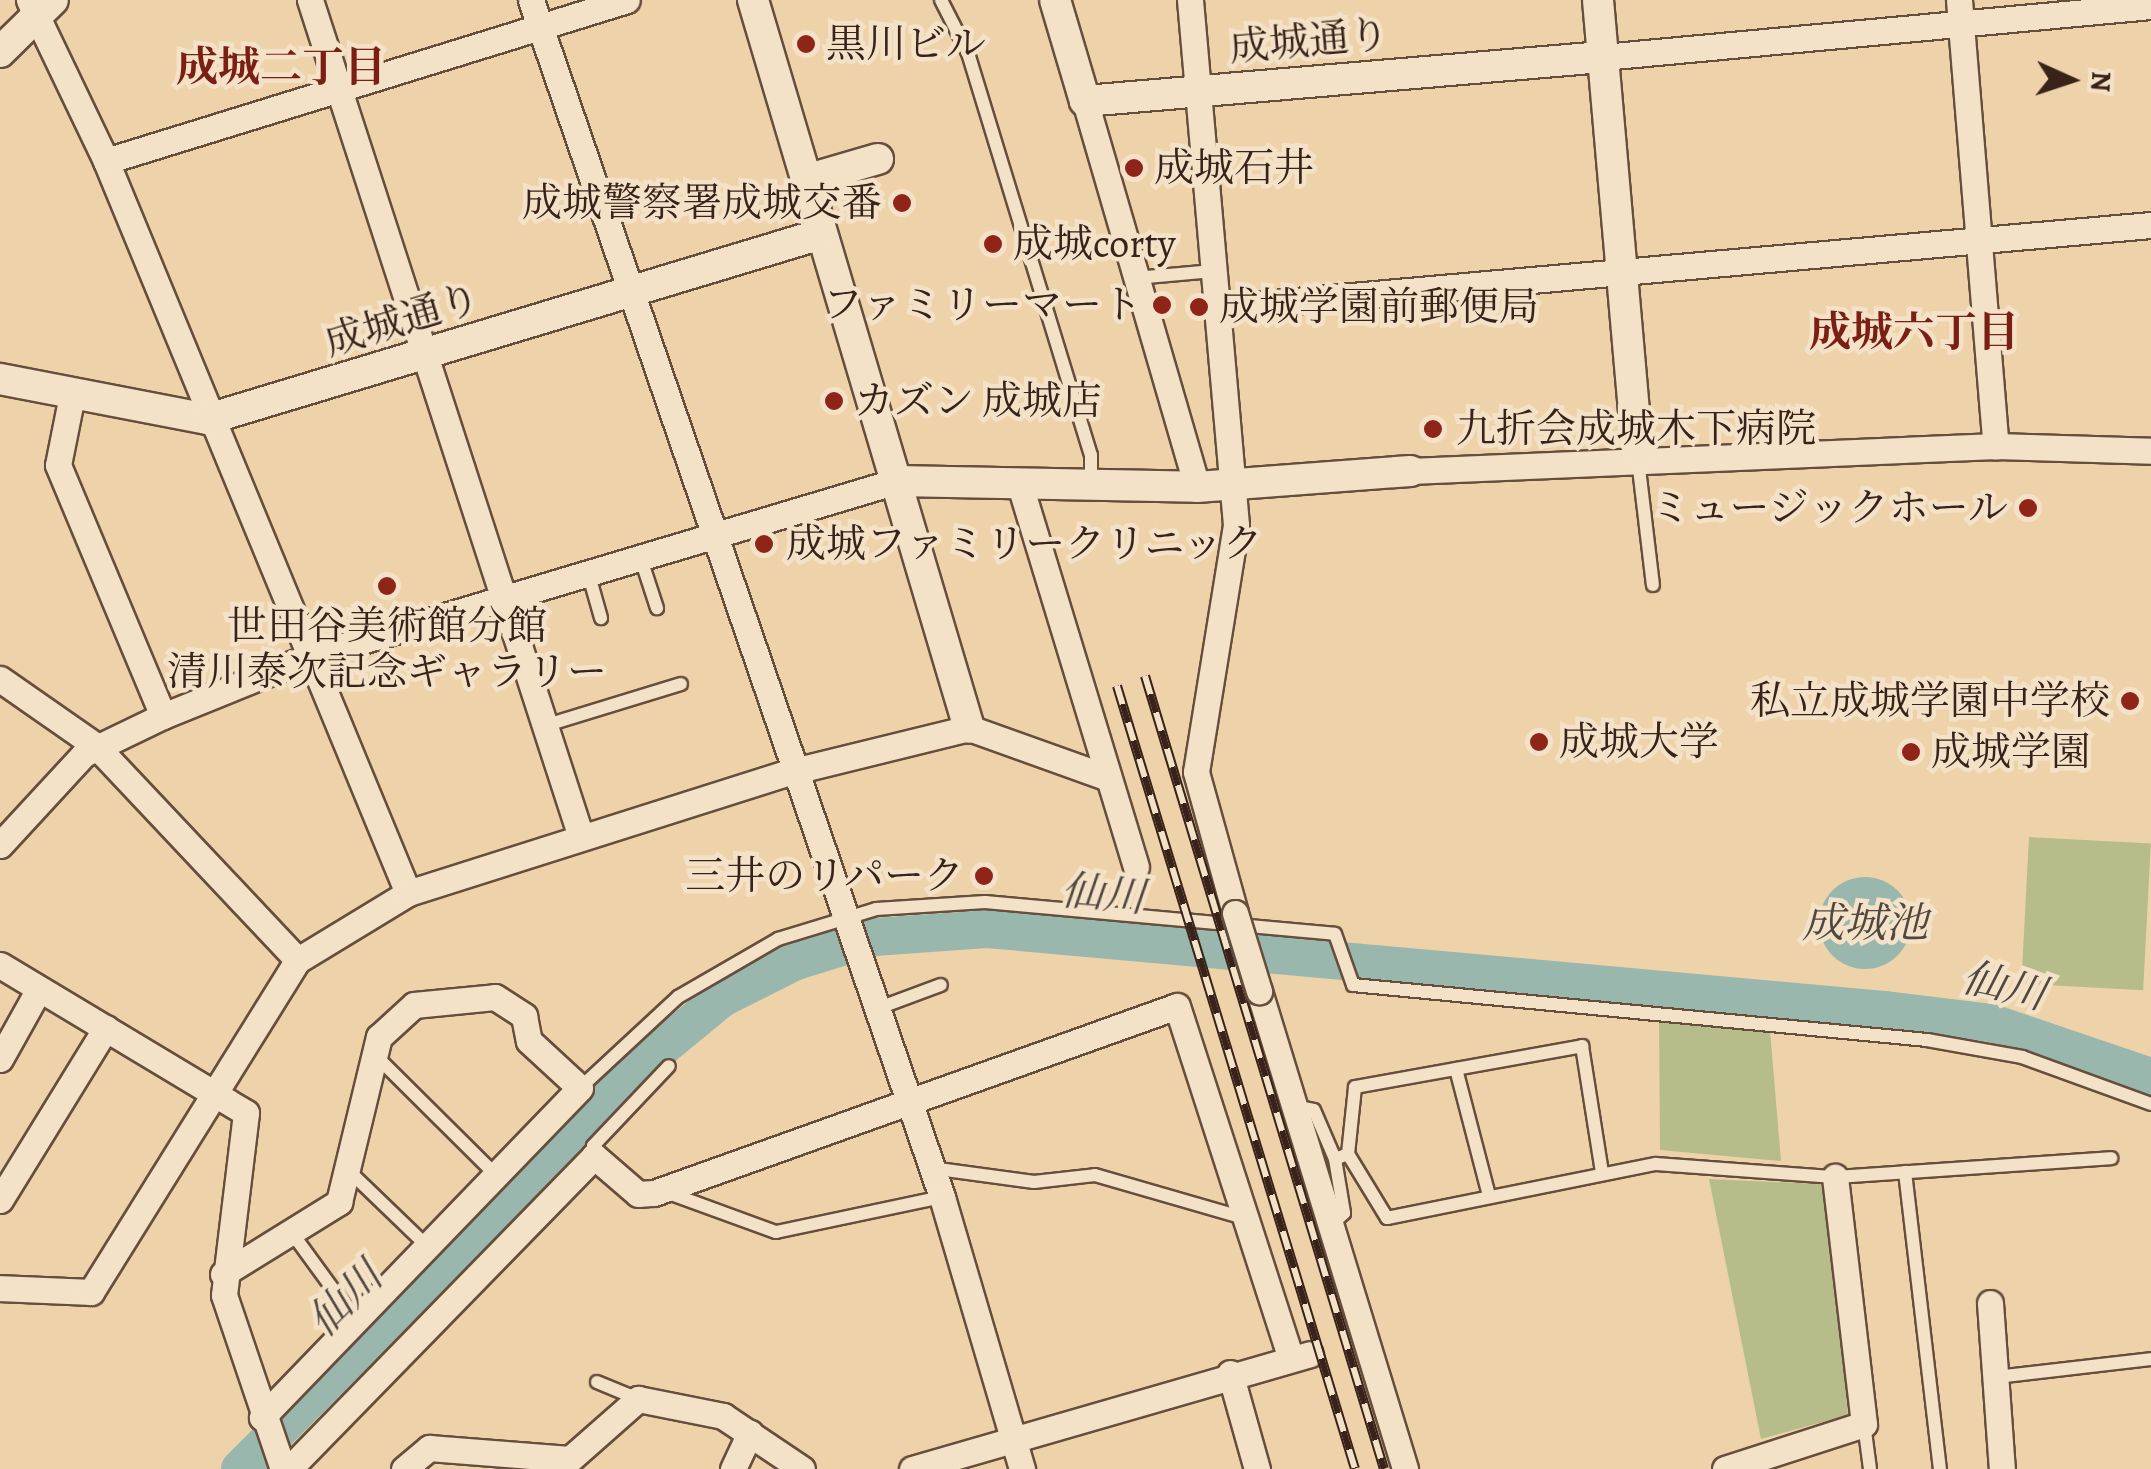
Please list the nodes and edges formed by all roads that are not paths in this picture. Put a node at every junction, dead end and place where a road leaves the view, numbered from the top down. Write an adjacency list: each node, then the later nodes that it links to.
1 (310, 0): 16 (street)
2 (531, 0): 13 (street)
3 (627, 0): 13 (street)
4 (753, 0): 21 (street)
5 (941, 0): 41 (lane)
6 (1190, 0): 17 (street)
7 (1598, 0): 15 (street)
8 (1063, 2): 18 (street)
9 (41, 4): 14 (street); 20 (street)
10 (2151, 6): 11 (street)
11 (2051, 7): 12 (street)
12 (1958, 11): 15 (street); 24 (street)
13 (540, 27): 16 (street); 28 (street)
14 (0, 52)
15 (1603, 57): 17 (street, 成城通り); 26 (street)
16 (338, 88): 20 (street); 30 (street)
17 (1198, 90): 18 (street, 成城通り); 25 (street)
18 (1085, 101): 27 (street)
19 (878, 159): 21 (street)
20 (106, 161): 33 (street)
21 (806, 180): 23 (street)
22 (2151, 225): 24 (street)
23 (822, 234): 28 (street, 成城通り); 38 (street)
24 (1978, 241): 26 (street); 34 (street)
25 (1213, 271): 27 (lane); 29 (street)
26 (1623, 273): 29 (street); 36 (street)
27 (1136, 278): 42 (street)
28 (628, 294): 30 (street, 成城通り); 43 (street)
29 (1217, 308): 39 (street)
30 (426, 354): 33 (street, 成城通り); 47 (street)
31 (3, 384): 32 (street, 成城通り)
32 (72, 395): 33 (street, 成城通り); 53 (street)
33 (208, 419): 50 (street)
34 (1996, 446): 35 (street); 36 (street)
35 (2151, 451)
36 (1638, 457): 37 (street); 46 (lane)
37 (1410, 471): 39 (street)
38 (897, 482): 40 (street); 43 (street); 55 (street)
39 (1230, 483): 42 (street); 78 (street, bridge)
40 (1020, 485): 41 (street); 58 (street)
41 (1090, 486): 42 (street)
42 (1197, 487)
43 (712, 535): 44 (street); 57 (street)
44 (640, 556): 45 (street); 48 (lane)
45 (588, 572): 47 (street); 49 (lane)
46 (1652, 586)
47 (508, 597): 50 (street); 54 (street)
48 (657, 608)
49 (601, 618)
50 (311, 656): 53 (street); 62 (street)
51 (0, 680): 56 (street)
52 (681, 684): 54 (lane)
53 (163, 716): 56 (street)
54 (547, 726): 59 (street)
55 (969, 728): 57 (street); 58 (street)
56 (96, 746): 60 (street); 64 (street)
57 (790, 772): 59 (street); 63 (street)
58 (1103, 776): 61 (street)
59 (581, 836): 62 (street)
60 (0, 844)
61 (1136, 867)
62 (408, 892): 64 (street)
63 (841, 921): 68 (street); 74 (lane); 77 (lane)
64 (298, 960): 75 (street)
65 (0, 965): 67 (street)
66 (942, 986): 68 (lane)
67 (40, 988): 69 (street); 71 (street)
68 (873, 1010): 76 (street)
69 (106, 1028): 75 (street); 91 (street)
70 (375, 1055): 74 (street); 83 (street); 86 (lane)
71 (0, 1060)
72 (669, 1066): 79 (lane)
73 (1456, 1069): 80 (lane); 84 (lane); 89 (lane)
74 (580, 1088): 86 (street)
75 (214, 1094): 96 (street); 97 (street)
76 (906, 1103): 82 (street); 88 (street); 92 (street)
77 (2151, 1104)
78 (1294, 1106): 80 (lane); 93 (street)
79 (594, 1156): 88 (street); 109 (street)
80 (1341, 1156): 89 (lane); 93 (lane)
81 (2111, 1158): 85 (lane)
82 (931, 1168): 90 (street); 92 (lane)
83 (349, 1171): 94 (street); 95 (lane)
84 (1602, 1172): 87 (lane); 89 (lane)
85 (1906, 1172): 87 (lane); 119 (lane)
86 (496, 1175): 95 (street)
87 (1835, 1177): 106 (street)
88 (663, 1190): 90 (lane)
89 (1489, 1196)
90 (942, 1197): 108 (street)
91 (0, 1200)
92 (1244, 1218): 101 (street)
93 (1331, 1225): 116 (street)
94 (292, 1233): 96 (street); 99 (lane)
95 (428, 1247): 99 (street)
96 (223, 1274): 105 (street)
97 (0, 1288)
98 (1990, 1303): 102 (street)
99 (356, 1322): 105 (street)
100 (2151, 1359): 102 (lane)
101 (1230, 1374): 108 (street); 115 (street)
102 (1996, 1376): 120 (street)
103 (597, 1382): 104 (lane)
104 (638, 1399): 107 (street); 110 (street)
105 (264, 1422): 109 (street)
106 (1864, 1424): 117 (street); 118 (lane)
107 (750, 1432): 111 (street); 112 (street)
108 (1013, 1437): 113 (street); 114 (street)
109 (284, 1466)
110 (404, 1469)
111 (733, 1469)
112 (802, 1469)
113 (912, 1469)
114 (1022, 1469)
115 (1258, 1469)
116 (1405, 1469)
117 (1725, 1469)
118 (1870, 1469)
119 (1940, 1469)
120 (2002, 1469)

